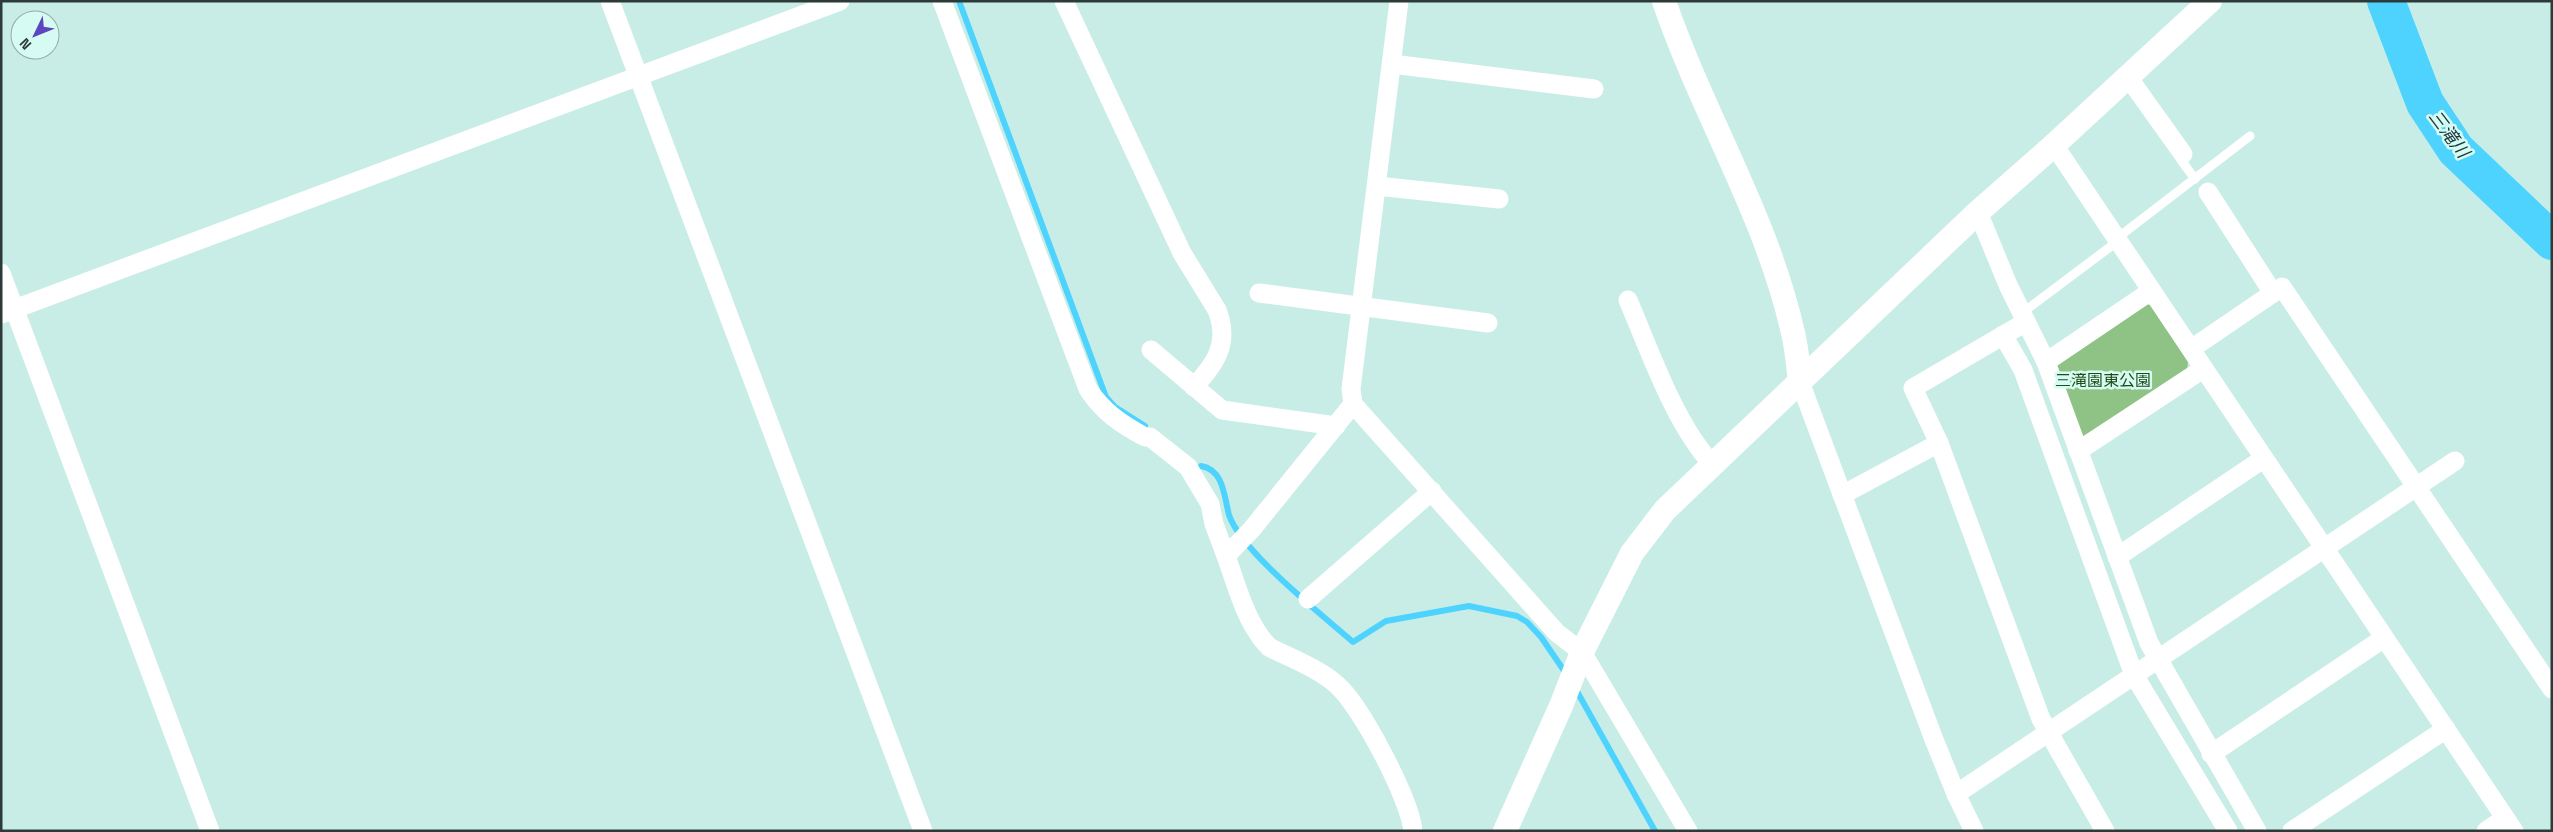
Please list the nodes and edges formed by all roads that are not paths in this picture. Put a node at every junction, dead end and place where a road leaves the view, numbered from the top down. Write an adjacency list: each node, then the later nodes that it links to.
1 (610, 1): 9 (street)
2 (840, 1): 9 (street)
3 (942, 1): 47 (street)
4 (1064, 1): 35 (street)
5 (1399, 1): 8 (street)
6 (1664, 1): 34 (street)
7 (2210, 1): 10 (street)
8 (1392, 64): 11 (street); 16 (street)
9 (638, 77): 26 (street); 62 (street)
10 (2128, 77): 13 (street); 14 (street)
11 (1594, 89)
12 (2250, 136): 15 (lane)
13 (2054, 145): 18 (street); 19 (street)
14 (2182, 154): 15 (lane)
15 (2201, 185): 19 (lane); 23 (street)
16 (1377, 186): 17 (street); 25 (street)
17 (1499, 199)
18 (1978, 212): 27 (street); 34 (street)
19 (2117, 240): 21 (street); 27 (lane)
20 (1, 273): 26 (street)
21 (2151, 290): 30 (street); 32 (street)
22 (1258, 293): 25 (street)
23 (2274, 293): 30 (street); 43 (street)
24 (1628, 300): 42 (street)
25 (1362, 305): 28 (street); 36 (street)
26 (8, 312): 61 (street)
27 (2024, 318): 29 (street); 32 (street)
28 (1488, 322)
29 (2003, 335): 38 (street); 53 (street)
30 (2191, 349): 33 (street)
31 (1151, 350): 35 (street)
32 (2046, 362): 39 (street)
33 (2204, 369): 39 (street); 40 (street)
34 (1800, 382): 42 (street); 45 (street)
35 (1194, 387): 37 (street)
36 (1353, 404): 37 (street); 44 (street)
37 (1336, 426): 47 (street)
38 (1939, 443): 45 (street); 56 (street)
39 (2078, 451): 48 (street)
40 (2263, 459): 46 (street); 48 (street)
41 (2454, 461): 43 (street)
42 (1712, 465): 51 (street)
43 (2418, 487): 46 (street); 54 (street)
44 (1432, 491): 49 (street); 51 (street)
45 (1842, 495): 58 (street)
46 (2324, 548): 50 (street); 52 (street)
47 (1229, 552): 63 (street)
48 (2118, 557): 52 (street)
49 (1308, 599)
50 (2384, 638): 55 (street); 57 (street)
51 (1579, 658): 60 (street); 64 (street)
52 (2157, 660): 53 (street); 57 (street)
53 (2134, 675): 56 (street); 67 (street)
54 (2552, 688)
55 (2446, 729): 59 (street); 69 (street)
56 (2048, 733): 58 (street); 66 (street)
57 (2211, 754): 68 (street)
58 (1956, 794): 65 (street)
59 (2509, 824): 70 (street)
60 (1506, 830)
61 (210, 831)
62 (924, 831)
63 (1412, 831)
64 (1688, 831)
65 (1974, 831)
66 (2106, 831)
67 (2228, 831)
68 (2257, 831)
69 (2292, 831)
70 (2486, 831)

